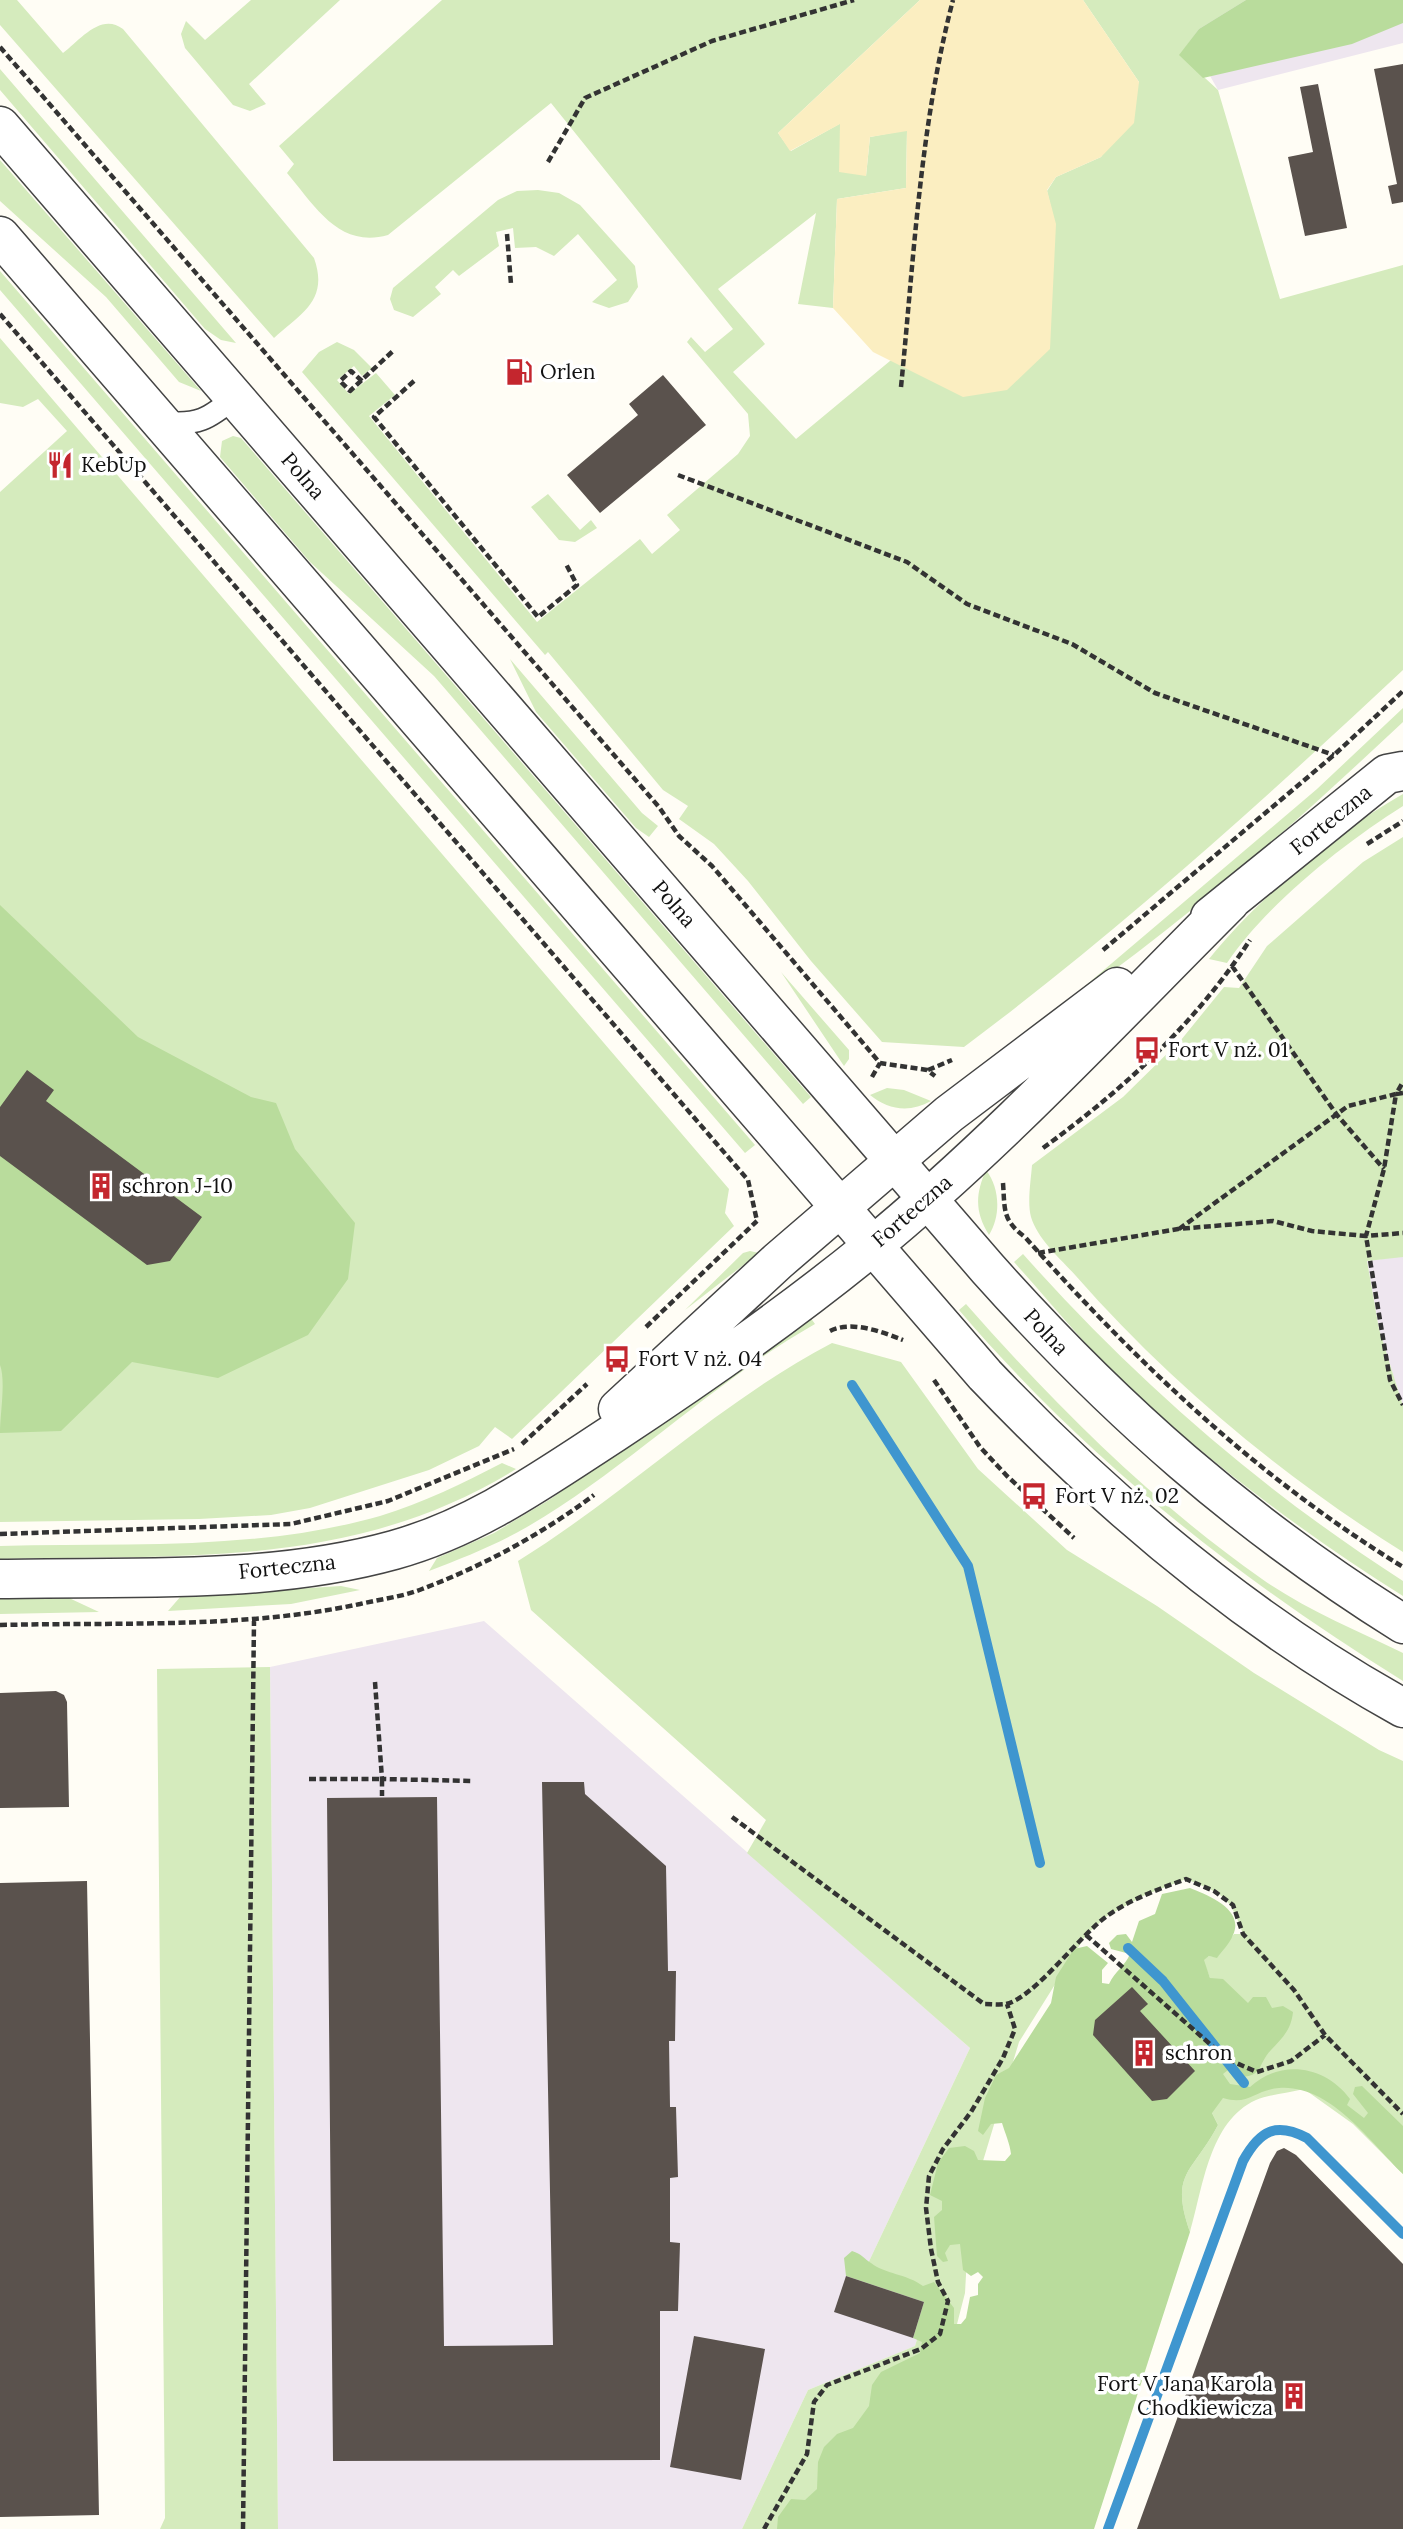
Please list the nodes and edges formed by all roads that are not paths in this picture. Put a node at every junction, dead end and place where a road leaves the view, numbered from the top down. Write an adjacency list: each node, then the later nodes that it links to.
1 (0, 126): 3 (street, Polna)
2 (0, 236): 4 (street)
3 (235, 397): 4 (lane); 8 (street, Polna)
4 (160, 422): 10 (street)
5 (1403, 739): 6 (street)
6 (1395, 772): 7 (street, Forteczna)
7 (1230, 902): 8 (street, Forteczna); 9 (street, Forteczna)
8 (895, 1161): 9 (street, Polna); 10 (street, Forteczna)
9 (927, 1198): 11 (street, Forteczna); 14 (street, Polna)
10 (840, 1209): 11 (street); 12 (street, Forteczna)
11 (872, 1246): 12 (street, Forteczna); 15 (street)
12 (554, 1472): 13 (street, Forteczna)
13 (0, 1579)
14 (1403, 1623)
15 (1403, 1708)

